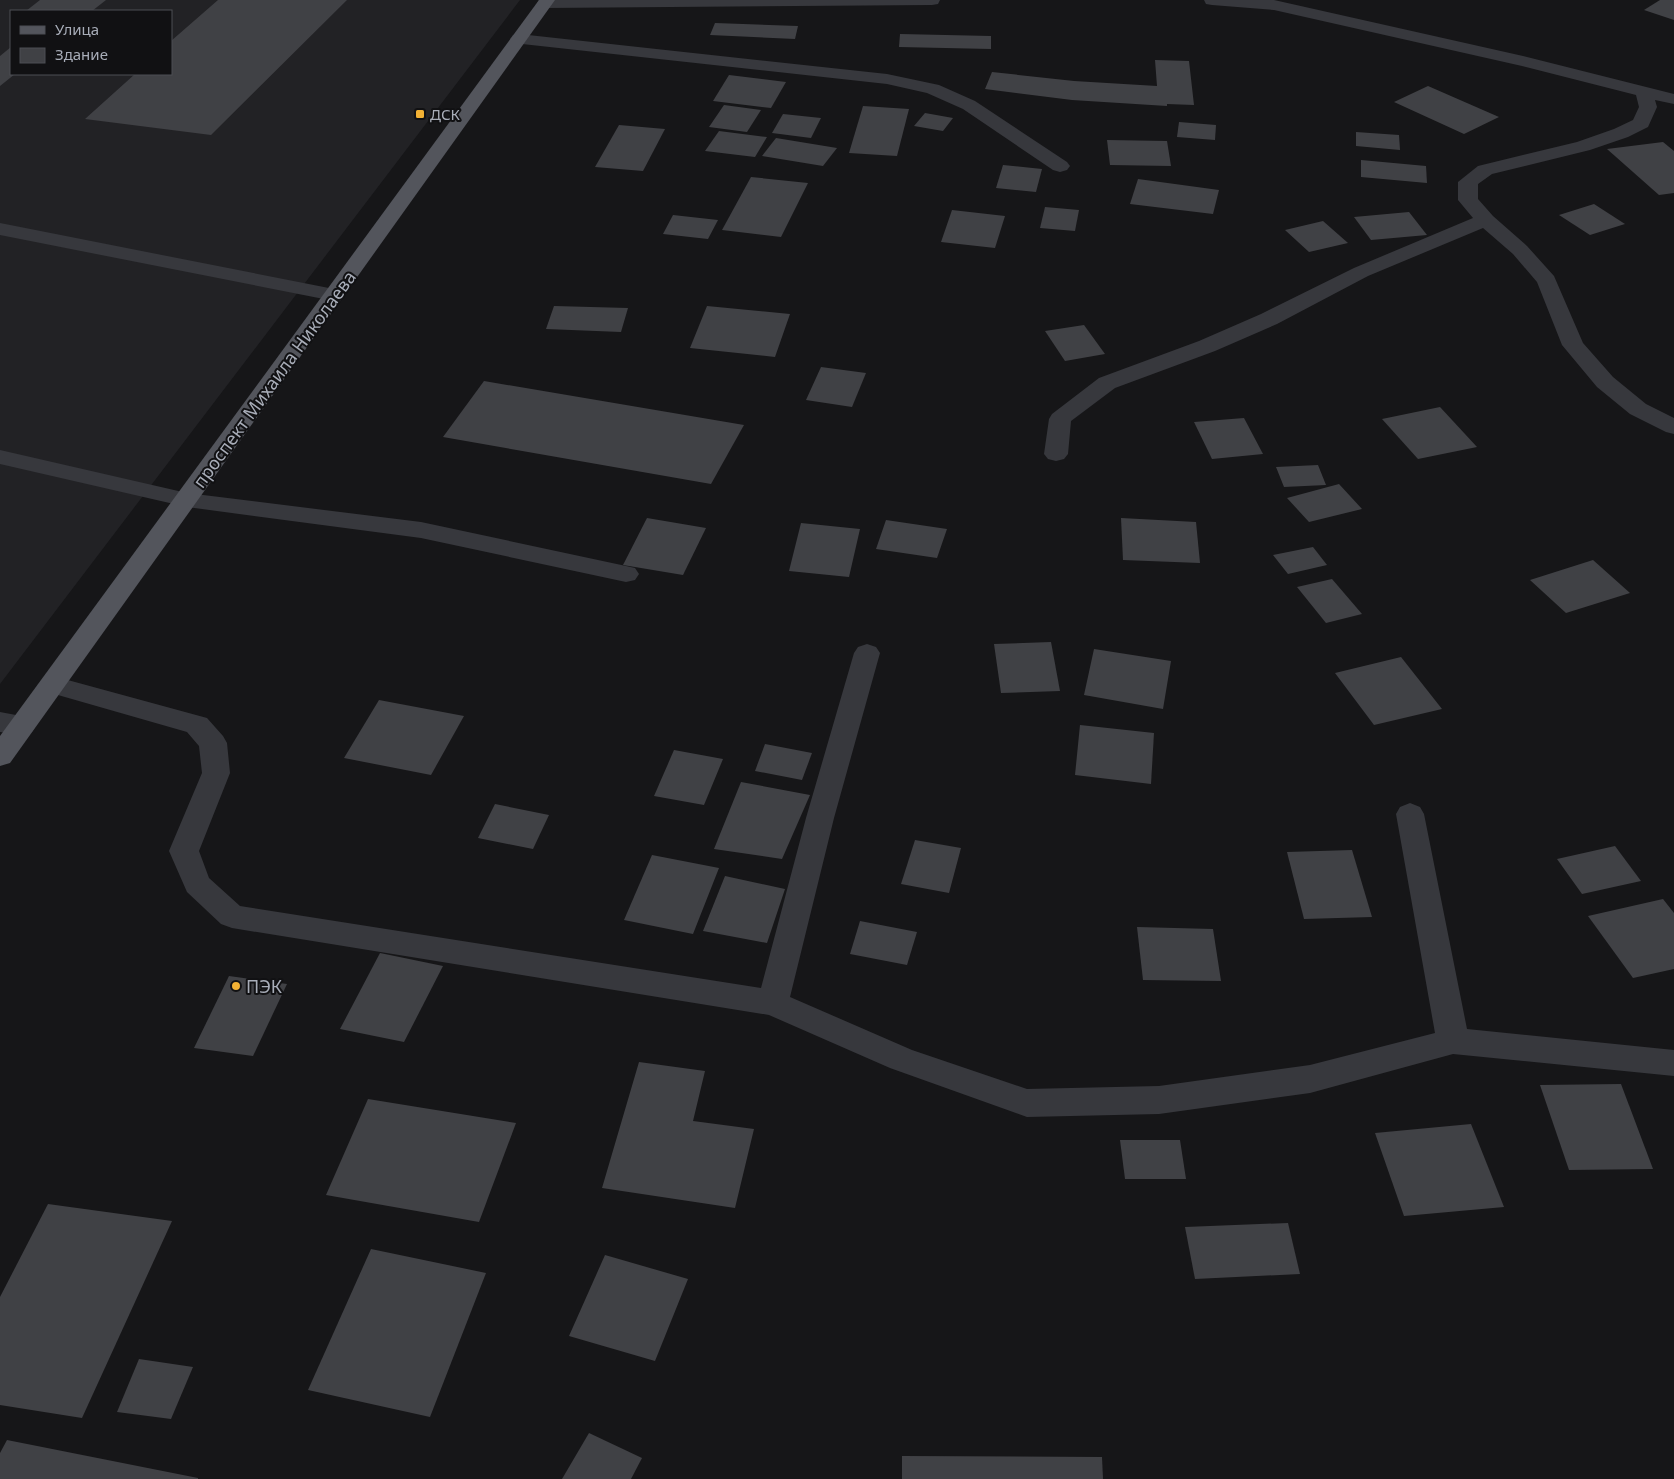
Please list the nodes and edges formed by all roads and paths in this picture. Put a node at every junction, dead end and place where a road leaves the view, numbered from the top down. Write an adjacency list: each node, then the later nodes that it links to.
1 (932, 0): 3 (street)
2 (1212, 0): 4 (street)
3 (546, 2): 5 (main road, проспект Михаила Николаева)
4 (1280, 2): 6 (street)
5 (520, 38): 8 (street); 11 (main road, проспект Михаила Николаева)
6 (1644, 91): 7 (street); 9 (street)
7 (1674, 99)
8 (1060, 166)
9 (1486, 220): 12 (street); 13 (street)
10 (0, 229): 11 (street)
11 (334, 295): 15 (main road, проспект Михаила Николаева)
12 (1674, 427)
13 (1056, 454)
14 (0, 457): 15 (street)
15 (187, 500): 16 (street); 18 (main road, проспект Михаила Николаева)
16 (626, 574)
17 (867, 653): 22 (street)
18 (53, 685): 19 (main road, проспект Михаила Николаева); 22 (street)
19 (11, 724): 20 (main road, проспект Михаила Николаева)
20 (0, 756)
21 (1410, 814): 23 (street)
22 (773, 1003): 23 (street)
23 (1453, 1041): 24 (street)
24 (1674, 1063)

